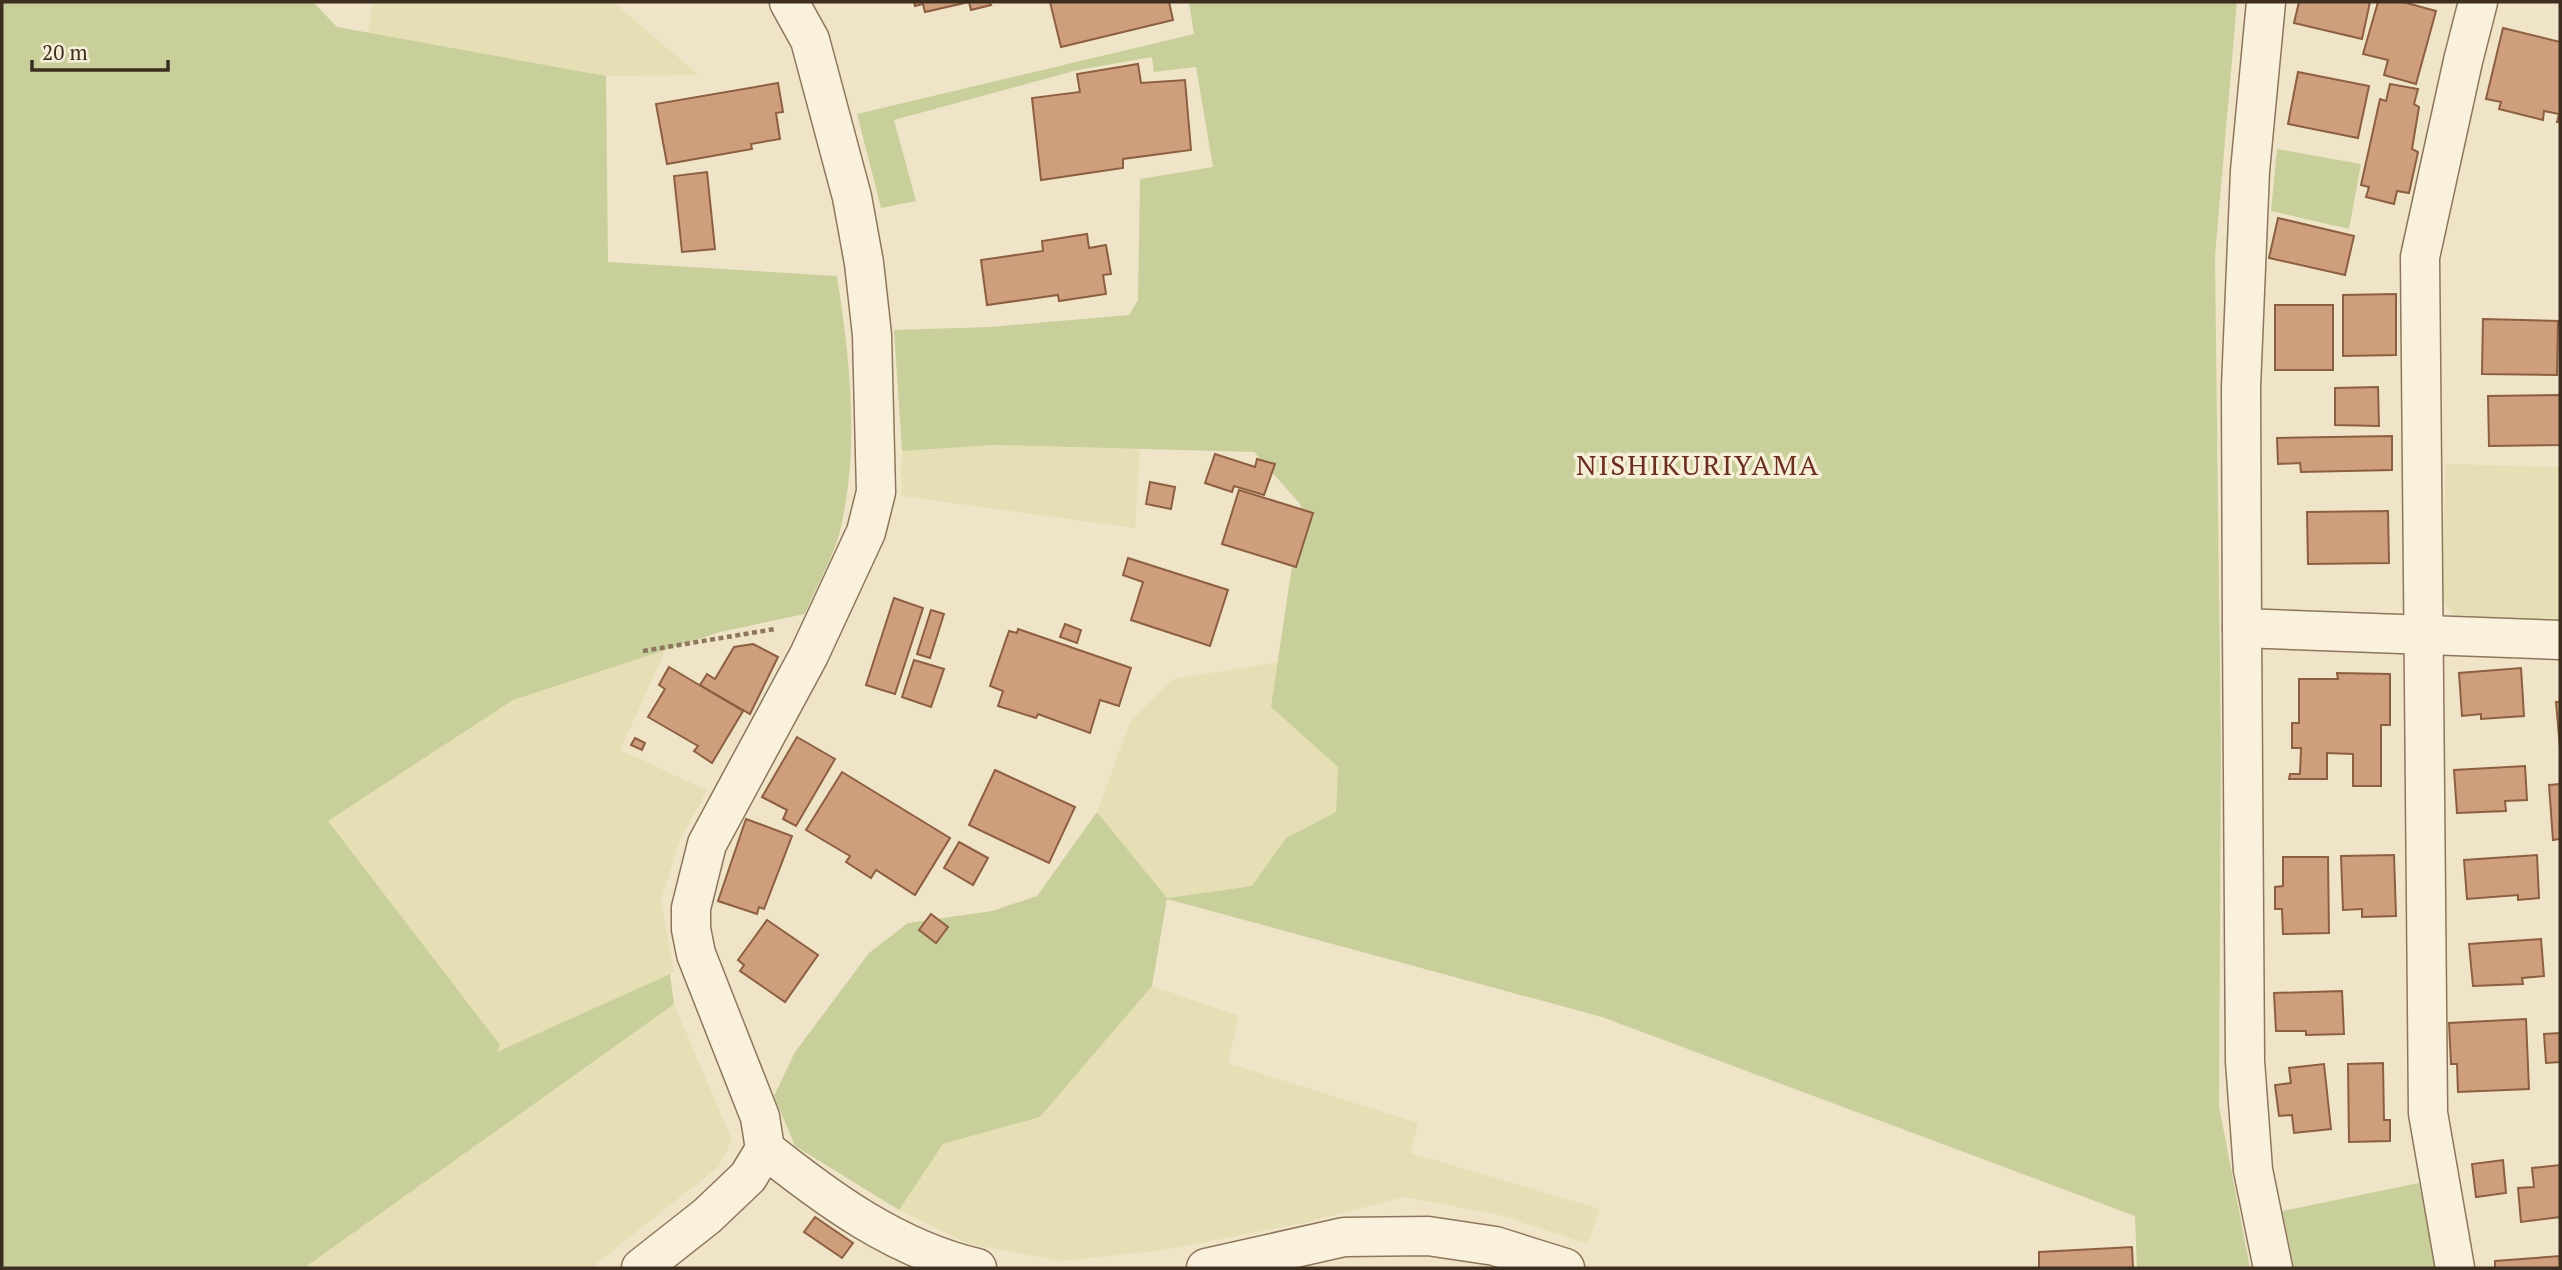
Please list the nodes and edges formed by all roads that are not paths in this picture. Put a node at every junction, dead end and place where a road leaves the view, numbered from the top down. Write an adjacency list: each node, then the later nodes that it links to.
1 (789, 2): 7 (street)
2 (2266, 2): 4 (street)
3 (2479, 2): 5 (street)
4 (2242, 628): 5 (street); 12 (street)
5 (2422, 635): 6 (street); 13 (street)
6 (2560, 640)
7 (765, 1149): 8 (street); 9 (street)
8 (641, 1268)
9 (977, 1268)
10 (1206, 1268): 11 (street)
11 (1565, 1268)
12 (2273, 1268)
13 (2455, 1268)

